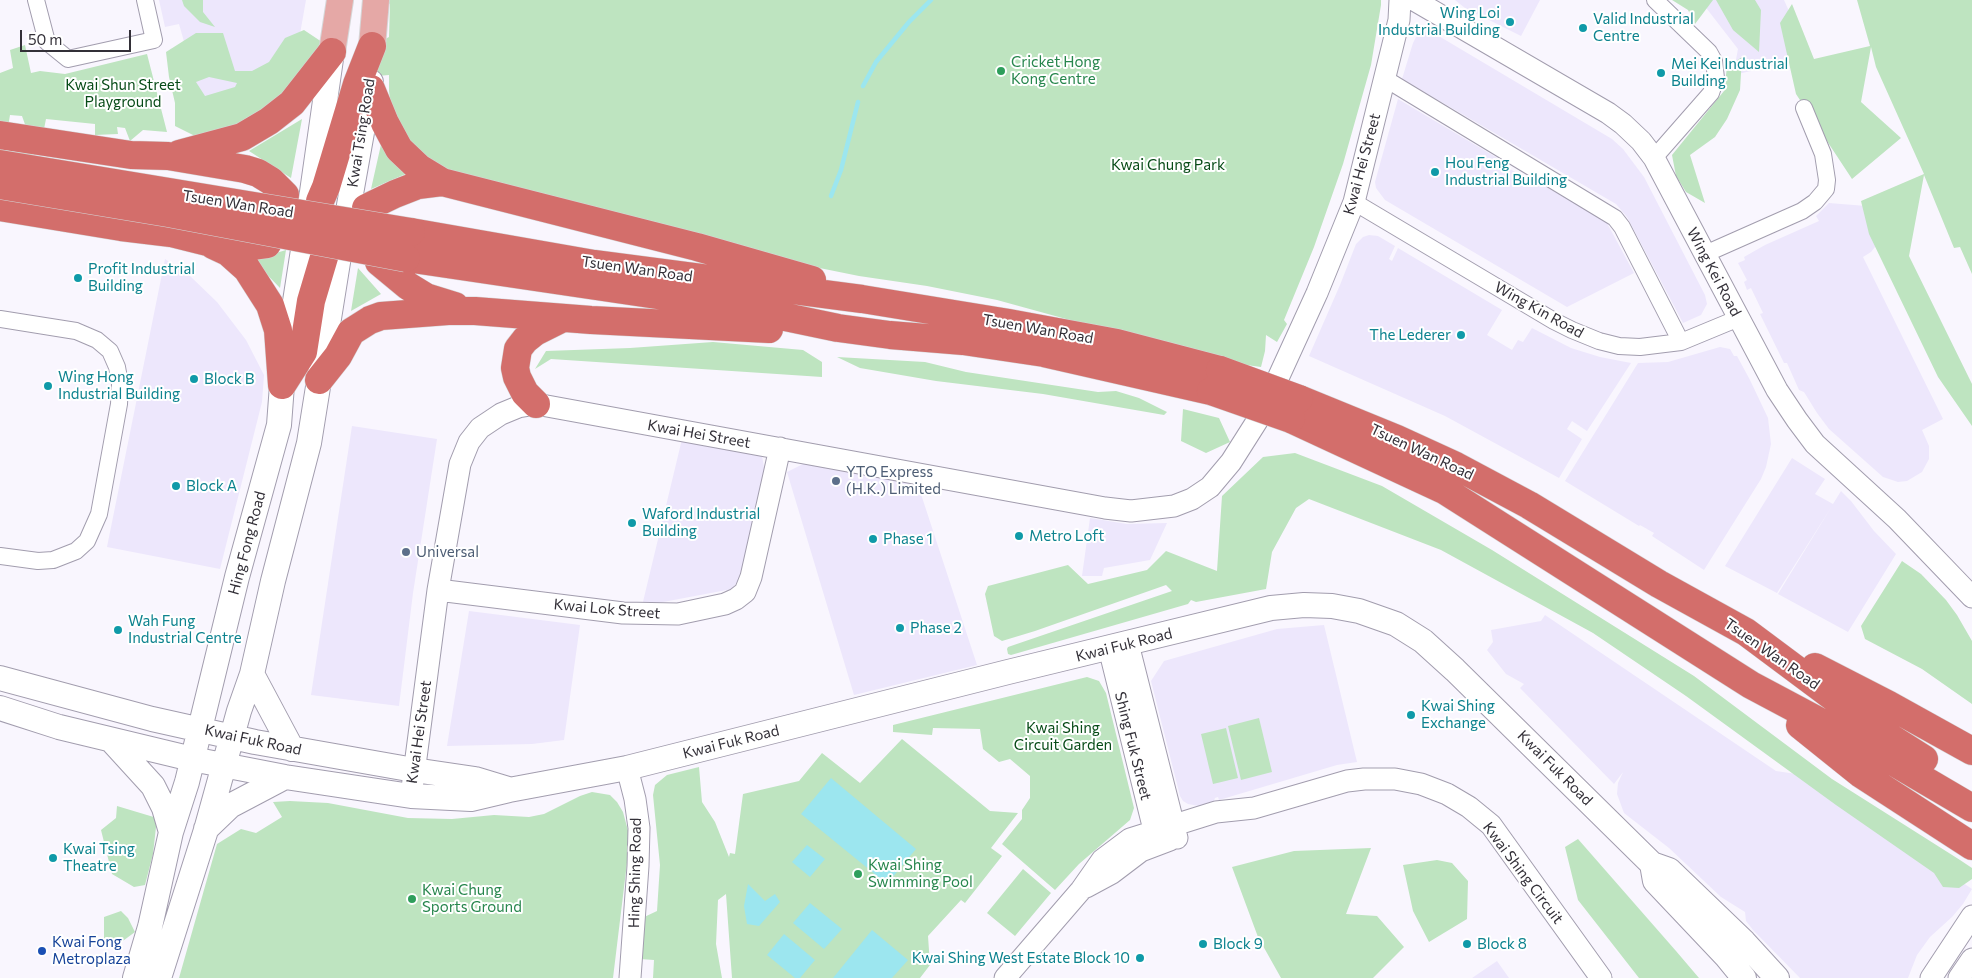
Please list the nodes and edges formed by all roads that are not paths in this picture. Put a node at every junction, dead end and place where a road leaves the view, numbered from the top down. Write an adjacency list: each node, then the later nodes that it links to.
1 (36, 0): 2 (street)
2 (145, 0)
3 (340, 0): 9 (main road)
4 (376, 0): 8 (main road, Kwai Tsing Road)
5 (1400, 0): 10 (street, Kwai Hei Street)
6 (1414, 0): 16 (street, Wing Kei Road)
7 (1655, 0): 16 (street)
8 (372, 46): 11 (main road, Kwai Tsing Road); 20 (highway)
9 (332, 52): 14 (main road); 15 (highway)
10 (1384, 78): 21 (street, Kwai Hei Street); 35 (street)
11 (371, 89): 18 (highway); 20 (main road, Kwai Tsing Road)
12 (1804, 108): 26 (street)
13 (0, 135): 15 (highway)
14 (321, 138): 20 (highway)
15 (168, 156): 20 (highway)
16 (1654, 158): 26 (street, Wing Kei Road)
17 (0, 164): 25 (highway, Tsuen Wan Road, bridge)
18 (442, 182): 20 (highway); 28 (highway)
19 (0, 185): 25 (highway, Tsuen Wan Road, bridge)
20 (327, 200)
21 (1354, 202): 35 (street, Wing Kin Road); 36 (street, Kwai Hei Street)
22 (0, 207): 23 (highway)
23 (208, 242): 24 (highway); 39 (highway)
24 (267, 244)
25 (447, 251): 28 (highway, Tsuen Wan Road); 34 (highway, Tsuen Wan Road)
26 (1706, 254): 32 (street, Wing Kei Road)
27 (380, 262): 30 (highway)
28 (862, 299): 38 (highway, Tsuen Wan Road)
29 (332, 302): 37 (main road); 39 (highway)
30 (475, 311): 31 (highway); 37 (highway)
31 (563, 318): 34 (highway); 40 (highway)
32 (1739, 318): 35 (street, Wing Kin Road); 46 (street, Wing Kei Road)
33 (0, 319): 44 (street)
34 (838, 328): 38 (highway, Tsuen Wan Road)
35 (1681, 342)
36 (1279, 376)
37 (319, 380): 49 (main road)
38 (1215, 380): 41 (highway, Tsuen Wan Road, bridge)
39 (282, 385): 53 (main road, Hing Fong Road)
40 (536, 404): 43 (street, Kwai Hei Street); 45 (street, Kwai Hei Street)
41 (1295, 409): 47 (highway, Tsuen Wan Road); 51 (highway, Tsuen Wan Road)
42 (1257, 421): 43 (street, Kwai Hei Street)
43 (780, 448): 45 (street, Kwai Lok Street)
44 (0, 556)
45 (438, 590): 61 (street, Kwai Hei Street)
46 (1972, 596)
47 (1746, 632): 57 (highway); 63 (highway, Tsuen Wan Road)
48 (1118, 646): 60 (main road, Kwai Fuk Road); 69 (street, Shing Fuk Street); 71 (main road, Kwai Fuk Road)
49 (252, 674): 54 (main road); 56 (main road)
50 (0, 678): 53 (main road, Kwai Fuk Road)
51 (1751, 685): 66 (highway, Tsuen Wan Road); 70 (highway)
52 (0, 708): 55 (main road, Kwai Fuk Road)
53 (199, 729): 54 (main road, Kwai Fuk Road); 58 (main road, Hing Fong Road)
54 (232, 736): 56 (main road, Kwai Fuk Road); 59 (main road)
55 (111, 740): 58 (main road, Kwai Fuk Road); 68 (main road)
56 (292, 749): 61 (main road, Kwai Fuk Road)
57 (1972, 751)
58 (192, 759): 59 (main road, Kwai Fuk Road); 68 (main road, Hing Fong Road)
59 (224, 765): 62 (main road, Kwai Fuk Road); 67 (main road)
60 (627, 768): 64 (main road, Kwai Fuk Road); 77 (street, Hing Shing Road)
61 (414, 770): 64 (main road, Kwai Fuk Road); 65 (street, Kwai Hei Street)
62 (285, 777): 65 (main road, Kwai Fuk Road); 67 (main road)
63 (1972, 788)
64 (510, 790): 65 (main road, Kwai Fuk Road)
65 (411, 796)
66 (1972, 808)
67 (206, 830): 76 (main road)
68 (171, 832): 75 (main road, Hing Fong Road)
69 (1165, 834): 78 (street, Kwai Shing Circuit); 79 (street, Kwai Shing Circuit)
70 (1972, 846)
71 (1652, 864): 80 (main road, Kwai Fuk Road); 81 (main road, Kwai Fuk Road)
72 (1972, 916): 74 (street)
73 (1972, 958): 82 (street)
74 (1937, 976)
75 (136, 978)
76 (159, 978)
77 (630, 978)
78 (1004, 978)
79 (1601, 978)
80 (1744, 978)
81 (1777, 978)
82 (1959, 978)

